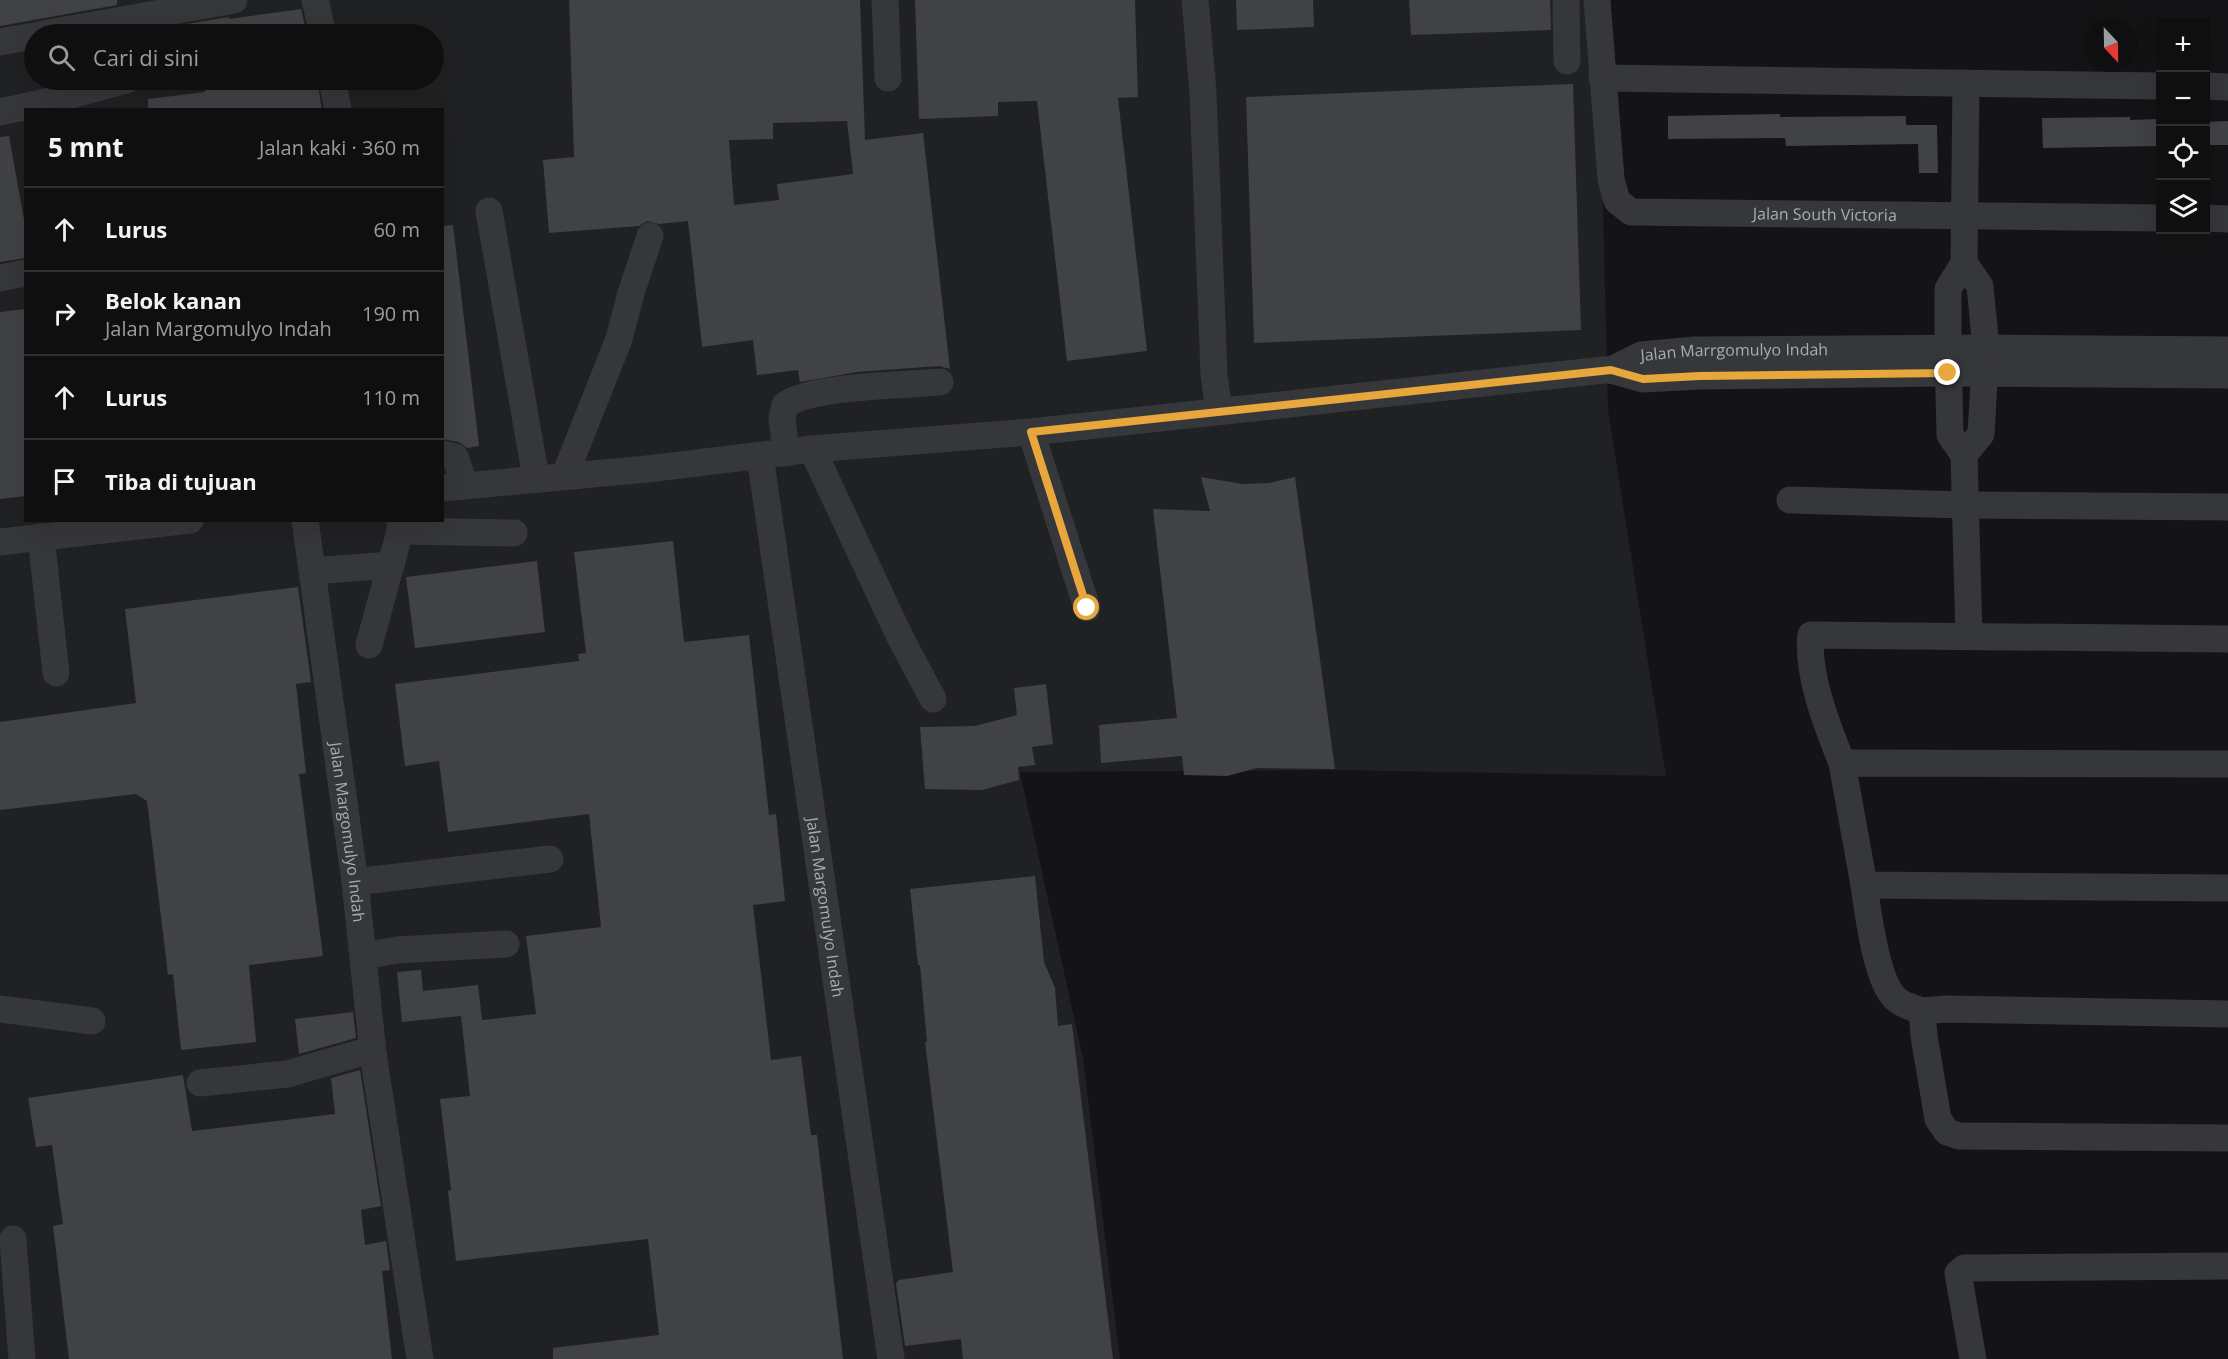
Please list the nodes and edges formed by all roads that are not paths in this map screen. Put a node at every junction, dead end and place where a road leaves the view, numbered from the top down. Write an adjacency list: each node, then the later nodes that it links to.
1 (234, 0): 7 (street)
2 (315, 0): 8 (street)
3 (885, 0): 12 (street)
4 (1195, 0): 38 (street)
5 (1566, 0): 11 (street)
6 (1598, 0): 13 (street, Jalan South Victoria)
7 (176, 23)
8 (321, 24)
9 (24, 38): 10 (street)
10 (0, 42)
11 (1567, 61)
12 (888, 78)
13 (1602, 78): 14 (street); 25 (street, Jalan South Victoria)
14 (1966, 82): 15 (street); 25 (street)
15 (2156, 86)
16 (2210, 86): 17 (street)
17 (2228, 87)
18 (94, 90): 20 (street)
19 (334, 90): 21 (street)
20 (42, 106)
21 (338, 108)
22 (24, 109): 23 (street)
23 (0, 112)
24 (489, 212): 44 (street)
25 (1964, 214): 26 (street, Jalan South Victoria); 30 (street)
26 (2156, 218)
27 (2210, 218): 28 (street)
28 (2228, 219)
29 (650, 236): 43 (street)
30 (1964, 263): 34 (street); 35 (street)
31 (24, 273): 32 (street)
32 (0, 278)
33 (2228, 350): 35 (street, Jalan Marrgomulyo Indah)
34 (1948, 361): 35 (street, Jalan Marrgomulyo Indah); 38 (street, Jalan Marrgomulyo Indah); 42 (street)
35 (1985, 361): 36 (street, Jalan Marrgomulyo Indah); 42 (street)
36 (2228, 375)
37 (940, 382): 40 (street, Jalan Margomulyo Indah)
38 (1219, 411): 39 (street)
39 (1031, 432): 40 (street); 58 (street)
40 (786, 453): 43 (street); 63 (street); 83 (street, Jalan Margomulyo Indah)
41 (444, 454): 45 (street)
42 (1964, 455): 47 (street)
43 (565, 475): 44 (street)
44 (536, 478): 45 (street)
45 (452, 487)
46 (1790, 500): 47 (street)
47 (1965, 505): 48 (street); 59 (street)
48 (2228, 507)
49 (160, 522): 51 (street)
50 (305, 522): 57 (street, Jalan Margomulyo Indah)
51 (116, 525): 54 (street)
52 (400, 526): 53 (street); 56 (street)
53 (514, 533)
54 (41, 537): 55 (street); 62 (street)
55 (0, 542)
56 (390, 565): 57 (street); 61 (street)
57 (312, 571): 67 (street, Jalan Margomulyo Indah)
58 (1087, 608)
59 (1969, 636): 60 (street); 64 (street)
60 (2228, 639)
61 (369, 645)
62 (56, 673)
63 (933, 699)
64 (1842, 763): 65 (street); 68 (street)
65 (2228, 764)
66 (550, 859): 67 (street)
67 (355, 882): 71 (street, Jalan Margomulyo Indah)
68 (1864, 885): 69 (street); 73 (street)
69 (2228, 888)
70 (506, 944): 71 (street)
71 (364, 956): 76 (street, Jalan Margomulyo Indah)
72 (0, 1009): 75 (street)
73 (1922, 1011): 74 (street); 78 (street)
74 (2228, 1014)
75 (92, 1021)
76 (373, 1053): 77 (street); 82 (street, Jalan Margomulyo Indah)
77 (200, 1083)
78 (2228, 1138)
79 (13, 1239): 81 (street)
80 (2228, 1266): 84 (street)
81 (22, 1359)
82 (420, 1359)
83 (891, 1359)
84 (1973, 1359)

